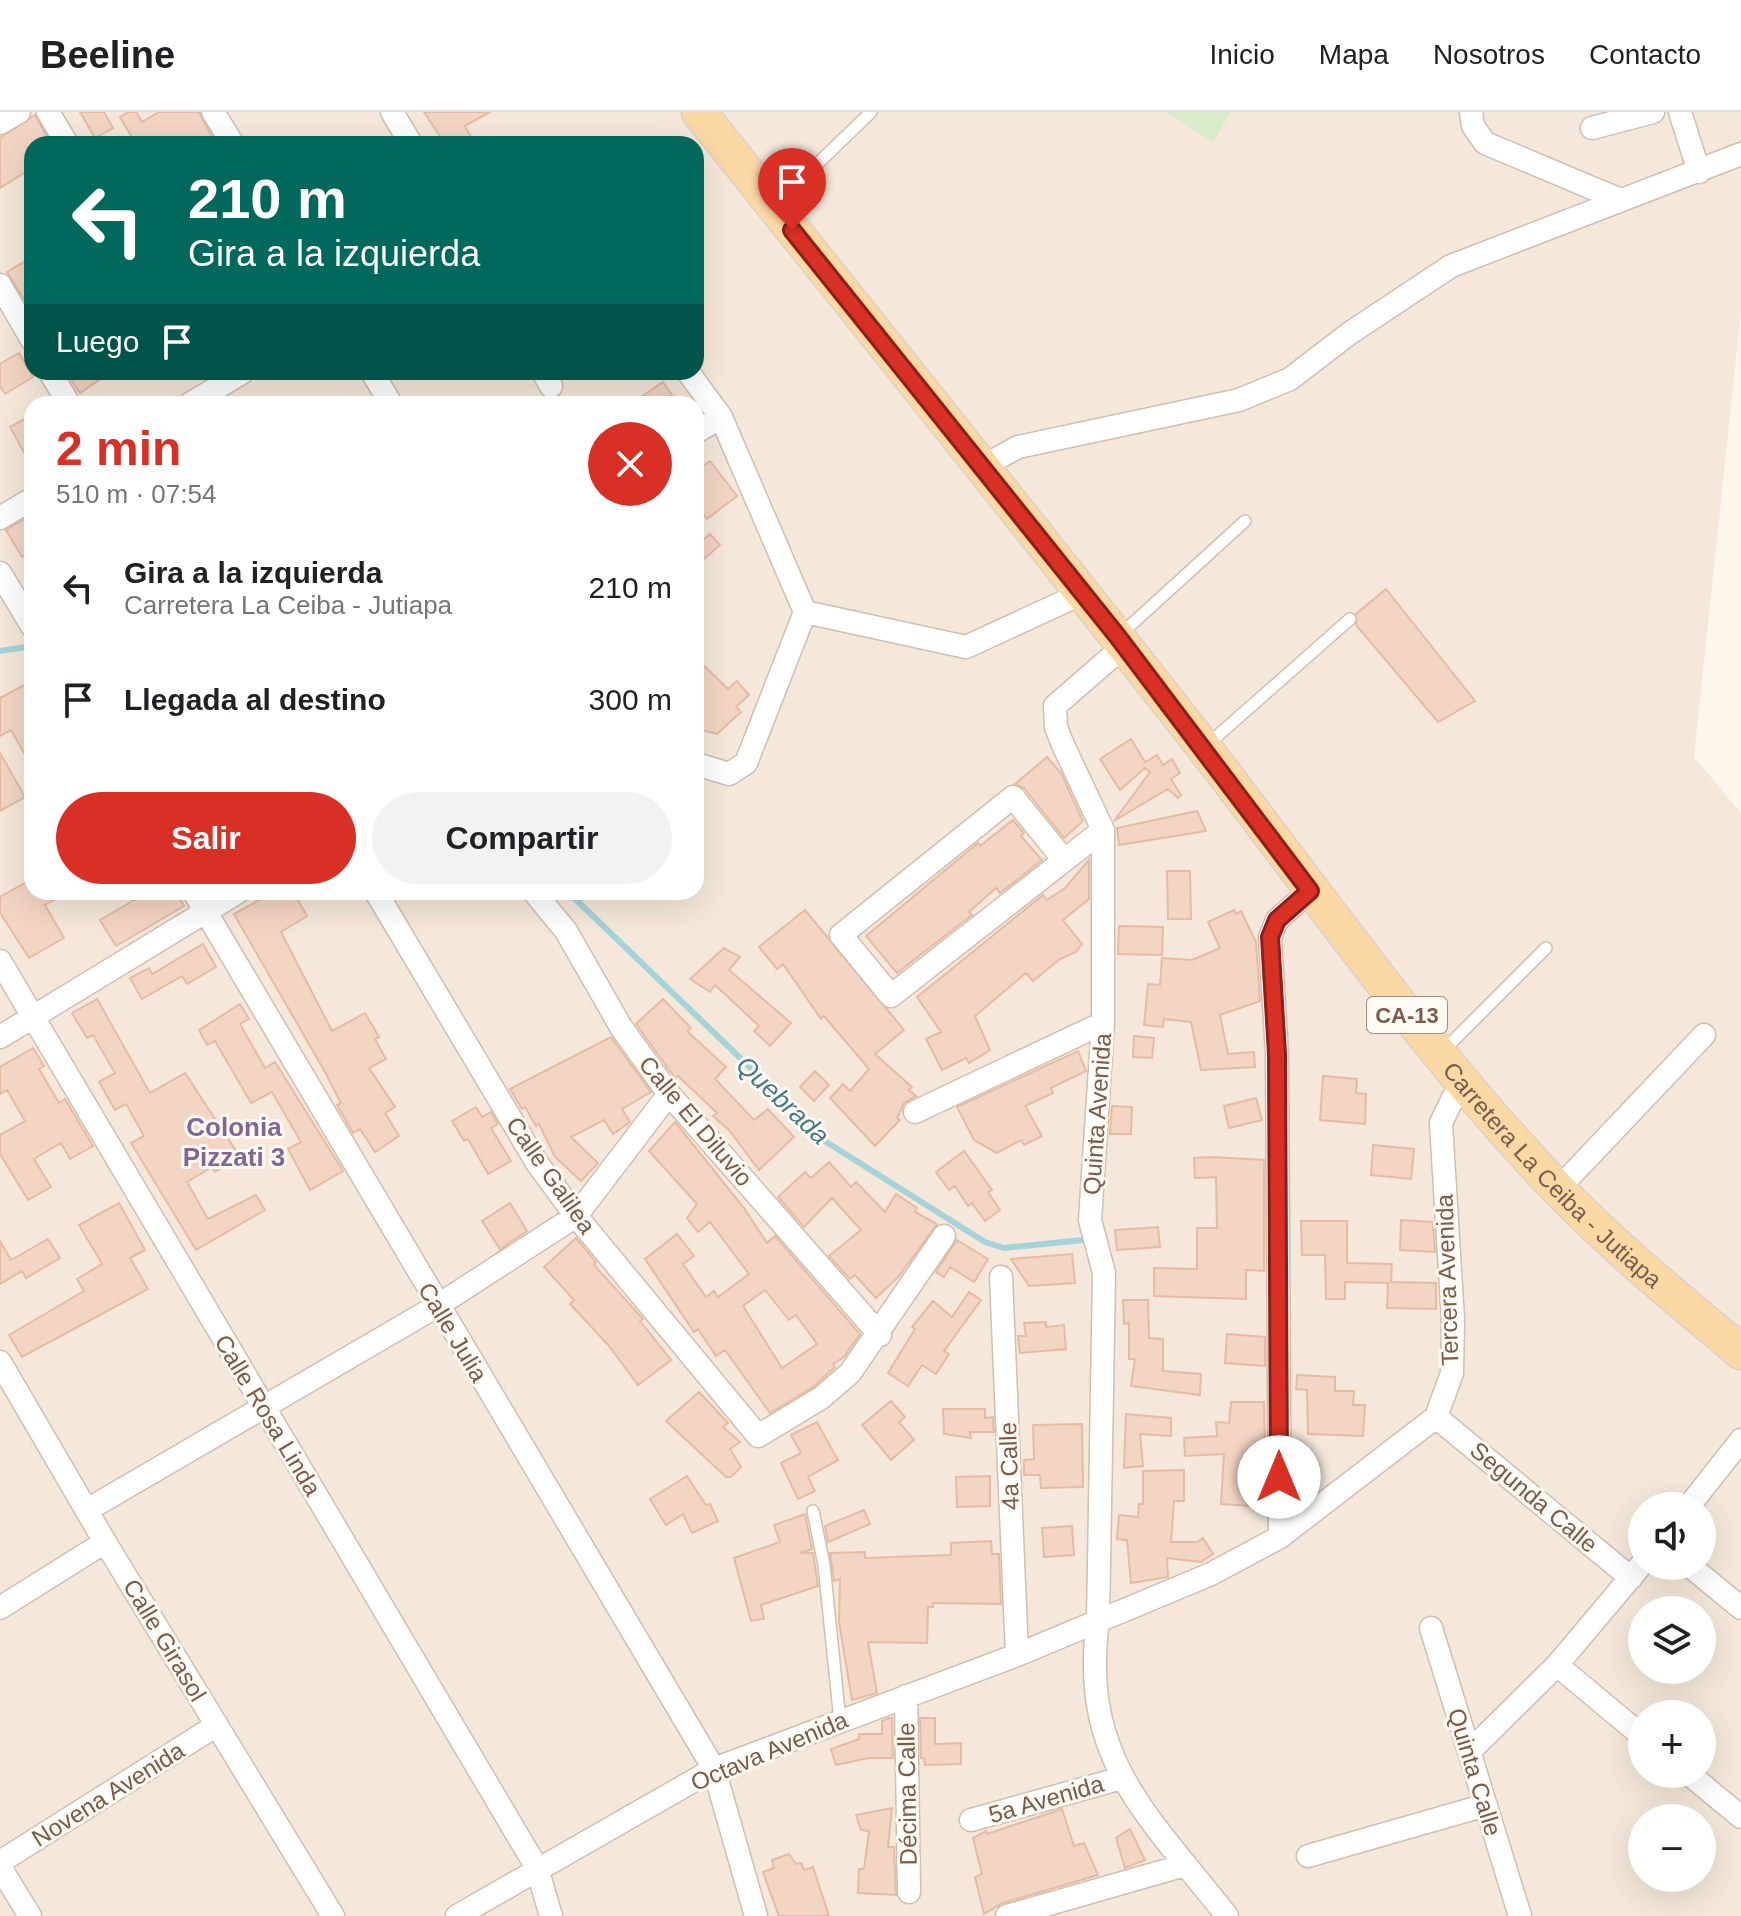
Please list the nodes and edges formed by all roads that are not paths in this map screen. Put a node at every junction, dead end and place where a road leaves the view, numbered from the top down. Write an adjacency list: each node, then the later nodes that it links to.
1 (19, 112): 10 (street)
2 (48, 112): 12 (street)
3 (213, 112): 13 (street)
4 (392, 112): 14 (street)
5 (699, 112): 18 (main road, Carretera La Ceiba - Jutiapa / CA-13)
6 (871, 112): 18 (lane)
7 (1471, 112): 17 (street)
8 (1653, 112): 11 (street)
9 (1680, 112): 16 (street)
10 (0, 123)
11 (1592, 128)
12 (62, 136)
13 (228, 136)
14 (406, 136)
15 (1741, 154): 16 (street)
16 (1699, 172): 17 (street)
17 (1618, 199): 24 (street)
18 (773, 206): 24 (main road, Carretera La Ceiba - Jutiapa / CA-13)
19 (0, 285): 20 (street)
20 (24, 326)
21 (694, 380): 22 (street)
22 (721, 417): 23 (street); 30 (street)
23 (704, 427)
24 (982, 467): 29 (main road, Carretera La Ceiba - Jutiapa / CA-13)
25 (24, 504): 26 (street)
26 (0, 518)
27 (1245, 521): 33 (lane)
28 (0, 573): 31 (street)
29 (1081, 594): 30 (street); 33 (main road, Carretera La Ceiba - Jutiapa / CA-13)
30 (805, 612): 35 (street)
31 (24, 613)
32 (1350, 619): 34 (lane)
33 (1121, 642): 34 (main road, Carretera La Ceiba - Jutiapa / CA-13); 36 (street, Quinta Avenida)
34 (1204, 748): 38 (main road, Carretera La Ceiba - Jutiapa / CA-13)
35 (704, 766)
36 (1103, 830): 37 (street); 47 (street, Quinta Avenida)
37 (1064, 860): 37 (street)
38 (1310, 891): 50 (main road, Carretera La Ceiba - Jutiapa / CA-13); 68 (street)
39 (199, 900): 43 (street, Calle Julia)
40 (225, 900): 43 (street)
41 (381, 900): 55 (street, Calle Galilea)
42 (541, 900): 52 (street, Calle El Diluvio)
43 (206, 912): 46 (street); 58 (street, Calle Julia)
44 (1546, 948): 50 (lane)
45 (0, 961): 46 (street, Calle Rosa Linda)
46 (34, 1018): 49 (street); 62 (street, Calle Rosa Linda)
47 (1103, 1023): 53 (street); 75 (street, Quinta Avenida)
48 (1704, 1035): 54 (street)
49 (0, 1037)
50 (1439, 1054): 51 (main road, Carretera La Ceiba - Jutiapa / CA-13)
51 (1464, 1085): 54 (main road, Carretera La Ceiba - Jutiapa / CA-13); 63 (street, Tercera Avenida)
52 (669, 1094): 55 (street); 59 (street, Calle El Diluvio)
53 (915, 1112)
54 (1558, 1189): 60 (main road, Carretera La Ceiba - Jutiapa / CA-13)
55 (576, 1216): 58 (street); 59 (street, Calle Galilea)
56 (944, 1236): 59 (street)
57 (1001, 1277): 77 (street, 4a Calle)
58 (437, 1306): 62 (street); 84 (street, Calle Julia)
59 (880, 1335)
60 (1741, 1352)
61 (0, 1362): 66 (street, Calle Girasol)
62 (263, 1407): 66 (street); 93 (street, Calle Rosa Linda)
63 (1436, 1417): 68 (street); 70 (street, Segunda Calle)
64 (1741, 1440): 65 (street)
65 (1700, 1492)
66 (87, 1510): 69 (street, Calle Girasol)
67 (813, 1511): 80 (lane)
68 (1280, 1537): 75 (street)
69 (105, 1542): 73 (street); 82 (street, Calle Girasol)
70 (1628, 1565)
71 (1628, 1580): 78 (street)
72 (1707, 1580): 74 (street)
73 (0, 1608)
74 (1741, 1608)
75 (1098, 1621): 77 (street, Octava Avenida); 85 (street)
76 (1431, 1628): 83 (street, Quinta Calle)
77 (1017, 1655): 79 (street, Octava Avenida)
78 (1557, 1665): 81 (street); 83 (street)
79 (906, 1696): 80 (street, Octava Avenida); 94 (street, Décima Calle)
80 (840, 1721): 84 (street, Octava Avenida)
81 (1628, 1724)
82 (217, 1725): 91 (street, Novena Avenida); 96 (street, Calle Girasol)
83 (1470, 1751): 87 (street, Quinta Calle)
84 (714, 1769): 93 (street, Octava Avenida); 99 (street, Calle Julia)
85 (1122, 1778): 89 (street, 5a Avenida); 92 (street)
86 (1706, 1788): 88 (street)
87 (1486, 1805): 90 (street); 102 (street, Quinta Calle)
88 (1741, 1817)
89 (971, 1820)
90 (1308, 1856)
91 (0, 1865): 95 (street)
92 (1185, 1865): 100 (street); 101 (street)
93 (537, 1868): 97 (street, Octava Avenida); 98 (street, Calle Rosa Linda)
94 (909, 1892)
95 (30, 1916)
96 (333, 1916)
97 (457, 1916)
98 (551, 1916)
99 (756, 1916)
100 (1007, 1916)
101 (1227, 1916)
102 (1520, 1916)

